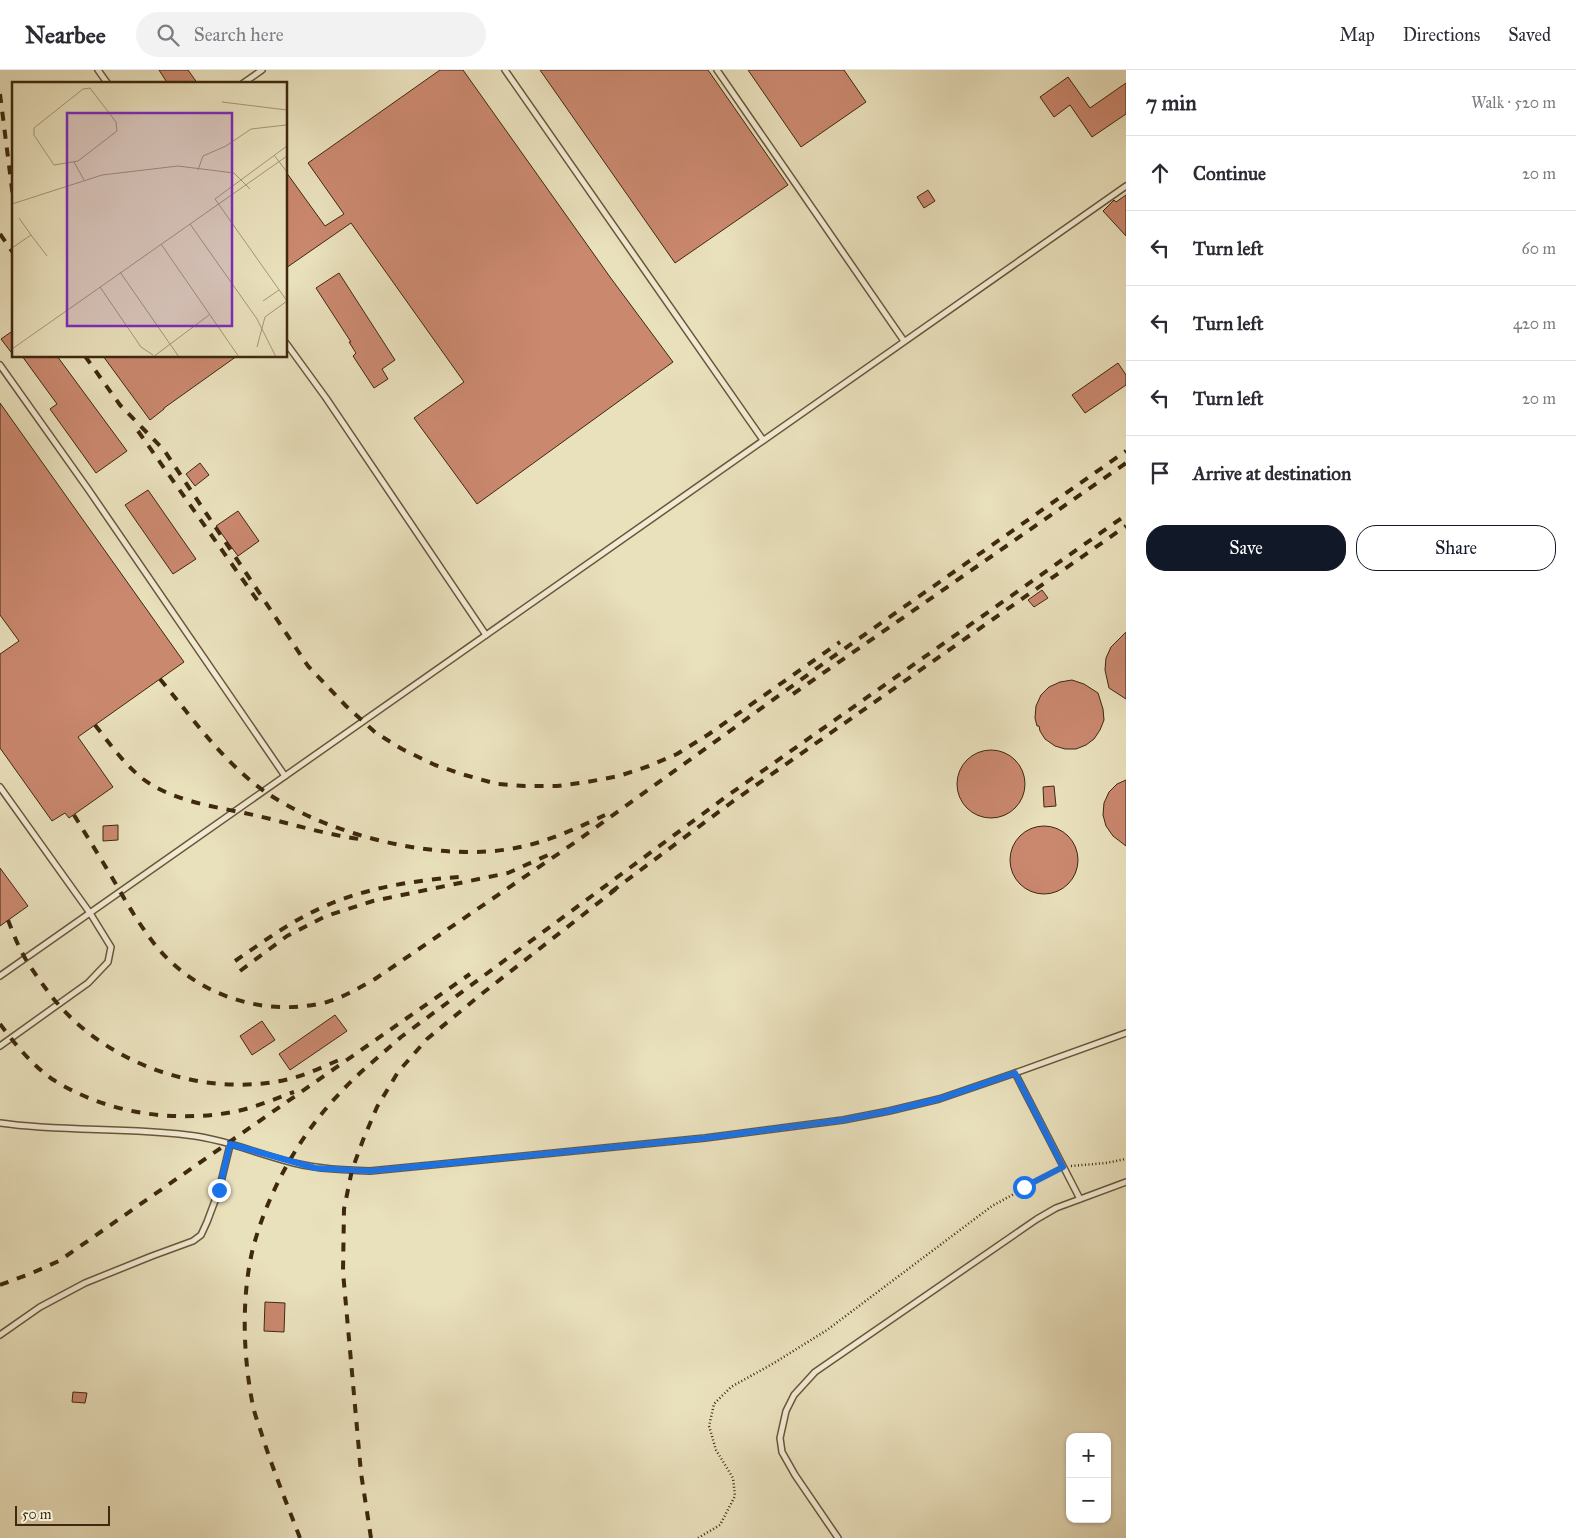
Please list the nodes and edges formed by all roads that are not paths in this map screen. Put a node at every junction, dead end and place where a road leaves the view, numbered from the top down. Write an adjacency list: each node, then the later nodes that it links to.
1 (98, 70): 5 (lane)
2 (262, 70): 6 (lane)
3 (505, 70): 11 (lane)
4 (717, 70): 8 (lane)
5 (107, 82)
6 (245, 82)
7 (1126, 186): 8 (lane)
8 (904, 341): 11 (lane)
9 (288, 346): 12 (lane)
10 (0, 365): 13 (lane)
11 (763, 440): 12 (lane)
12 (486, 635): 13 (lane)
13 (285, 776): 15 (lane)
14 (0, 787): 15 (lane)
15 (90, 913): 16 (lane); 18 (lane)
16 (0, 976)
17 (1126, 1033): 19 (lane)
18 (0, 1046)
19 (1015, 1073): 21 (lane); 23 (lane)
20 (0, 1123): 21 (lane)
21 (230, 1144): 24 (lane)
22 (1126, 1182): 23 (lane)
23 (1080, 1199): 25 (lane)
24 (0, 1335)
25 (838, 1538)

